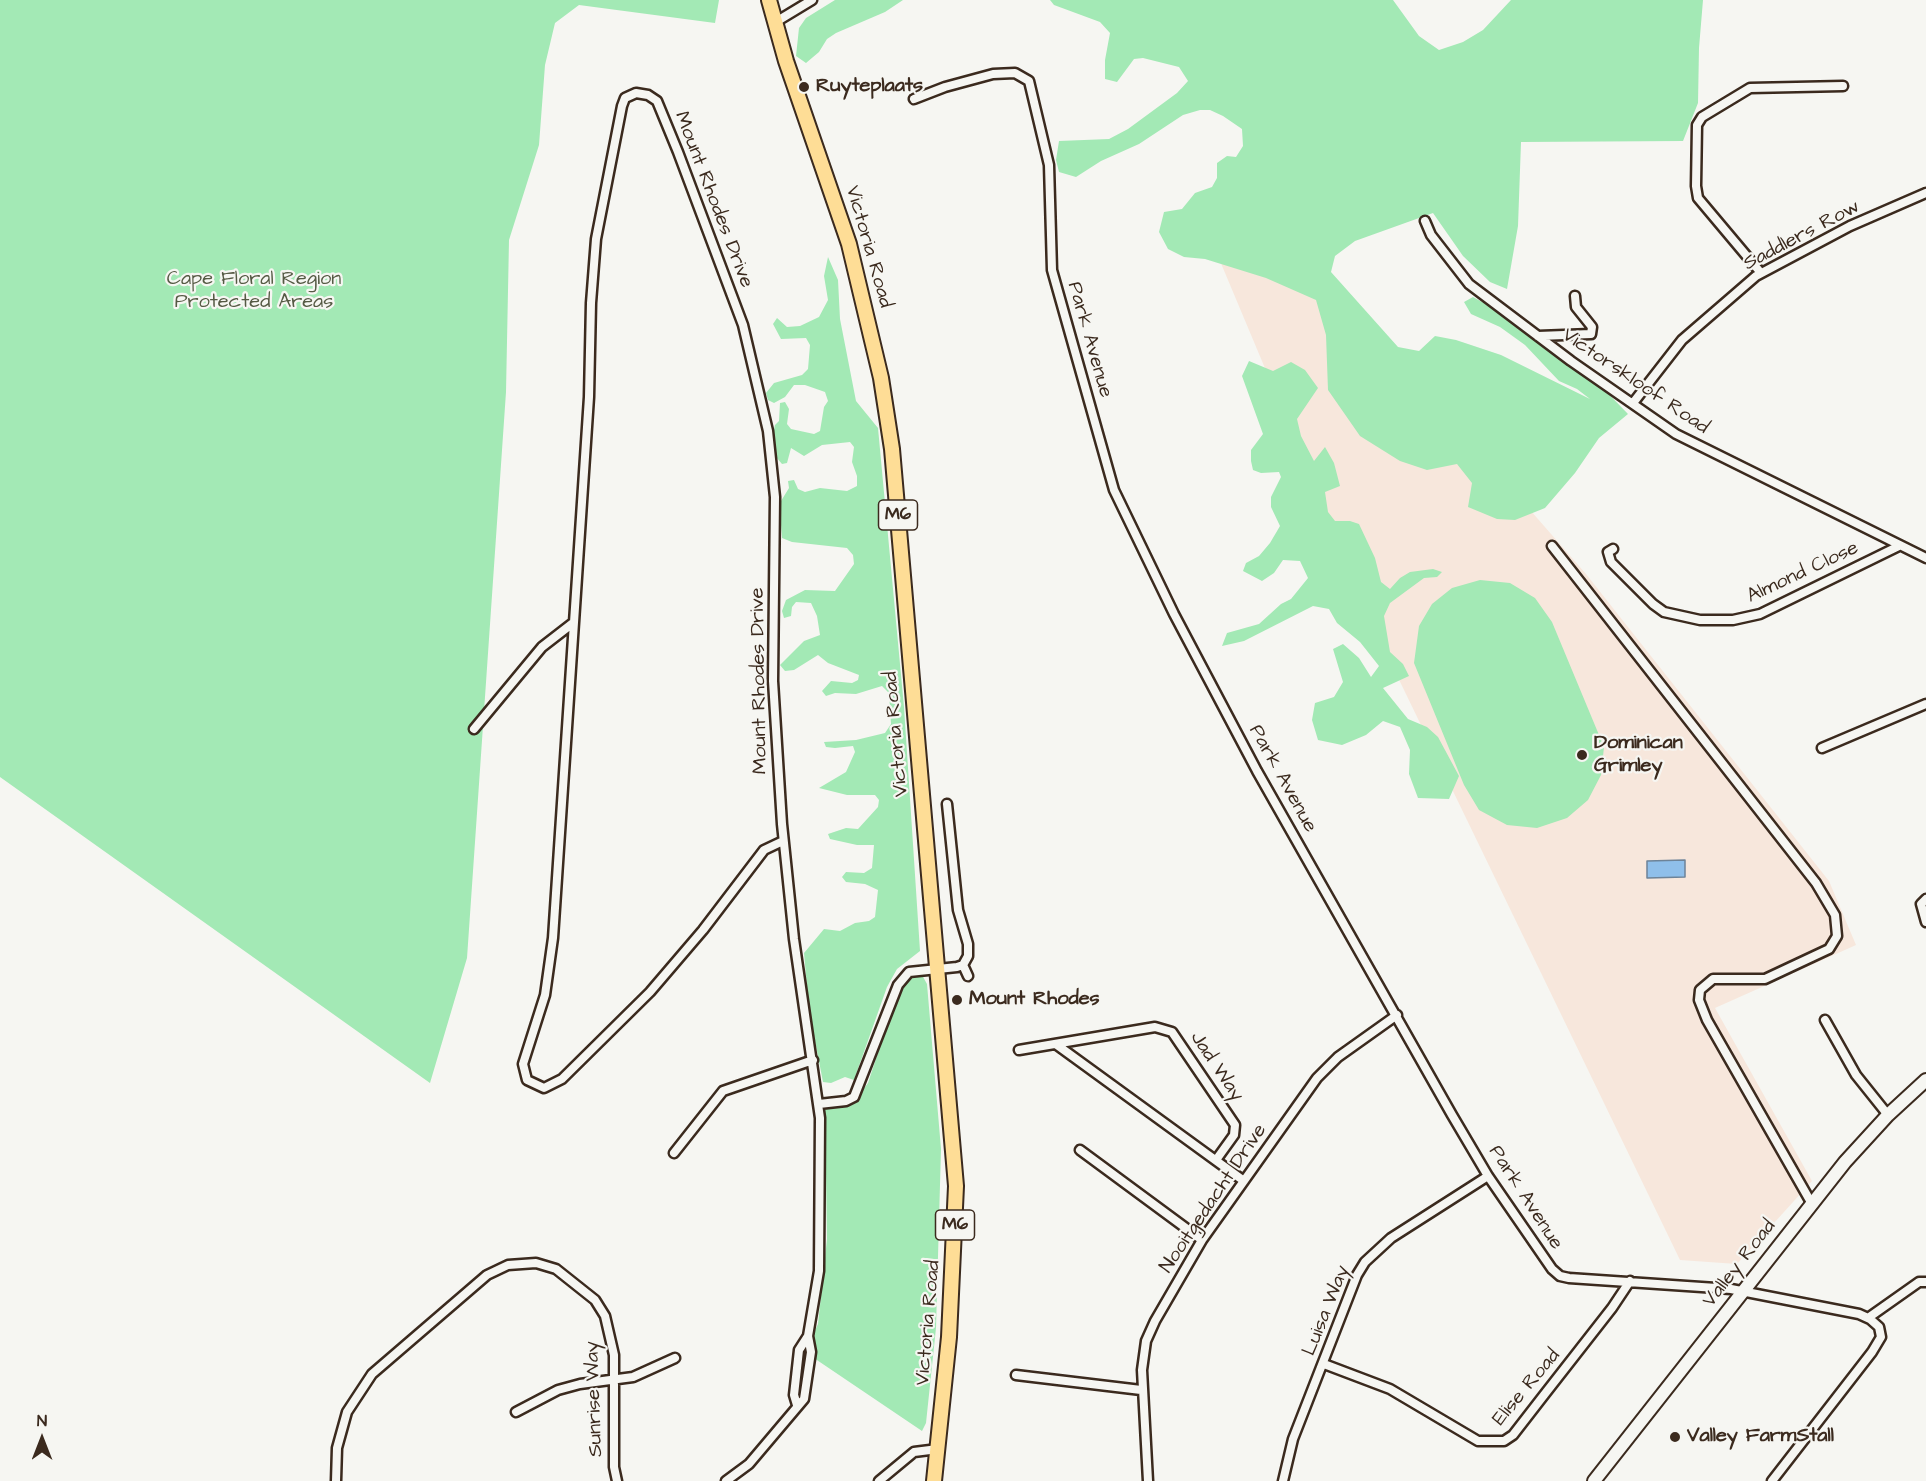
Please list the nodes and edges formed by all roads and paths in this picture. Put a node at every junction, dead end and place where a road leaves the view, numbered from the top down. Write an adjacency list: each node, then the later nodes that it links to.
1 (770, 0): 3 (main road, Victoria Road / M6)
2 (812, 0): 3 (street)
3 (774, 23): 25 (main road, Victoria Road / M6)
4 (1843, 86): 8 (street)
5 (914, 99): 27 (street, Park Avenue)
6 (1926, 193): 8 (street, Saddlers Row)
7 (1425, 221): 10 (street, Victorskloof Road)
8 (1761, 273): 11 (street, Saddlers Row)
9 (1575, 296): 10 (street)
10 (1538, 336): 11 (street, Victorskloof Road)
11 (1633, 403): 13 (street, Victorskloof Road)
12 (1552, 546): 40 (street)
13 (1899, 546): 14 (street, Almond Close); 15 (street, Victorskloof Road)
14 (1613, 549)
15 (1926, 558)
16 (573, 623): 18 (street); 21 (street, Mount Rhodes Drive); 21 (street, Mount Rhodes Drive)
17 (1926, 704): 19 (street)
18 (474, 729)
19 (1822, 748)
20 (947, 804): 24 (street)
21 (783, 841): 31 (street, Mount Rhodes Drive)
22 (1926, 899): 23 (street)
23 (1926, 922)
24 (963, 965): 25 (street); 26 (street)
25 (937, 969): 33 (street); 52 (main road, Victoria Road / M6)
26 (968, 976)
27 (1397, 1016): 38 (street, Park Avenue); 39 (street, Nooitgedacht Drive)
28 (1825, 1020): 34 (street)
29 (1057, 1045): 30 (street, Jad Way); 37 (street); 37 (street, Jad Way)
30 (1019, 1050)
31 (813, 1060): 33 (street, Mount Rhodes Drive); 36 (street)
32 (1926, 1081): 34 (street, Valley Road)
33 (819, 1104): 55 (street, Mount Rhodes Drive)
34 (1888, 1115): 40 (street, Valley Road)
35 (1080, 1150): 41 (street)
36 (674, 1153)
37 (1216, 1160): 39 (street)
38 (1488, 1176): 42 (street, Park Avenue); 47 (street, Luisa Way)
39 (1245, 1181): 41 (street, Nooitgedacht Drive)
40 (1812, 1204): 44 (street, Valley Road)
41 (1202, 1239): 50 (street, Nooitgedacht Drive)
42 (1630, 1281): 44 (street, Park Avenue); 47 (street, Elise Road)
43 (1926, 1282): 45 (street)
44 (1743, 1291): 45 (street, Park Avenue); 60 (street, Valley Road)
45 (1868, 1318): 61 (street)
46 (675, 1358): 49 (street)
47 (1324, 1364): 59 (street, Luisa Way)
48 (1016, 1376): 50 (street)
49 (615, 1381): 51 (street); 53 (street, Sunrise Way); 54 (street, Sunrise Way)
50 (1142, 1390): 58 (street, Nooitgedacht Drive)
51 (516, 1412)
52 (938, 1449): 56 (street); 57 (main road, Victoria Road / M6)
53 (336, 1481)
54 (617, 1481)
55 (726, 1481)
56 (879, 1481)
57 (934, 1481)
58 (1148, 1481)
59 (1283, 1481)
60 (1594, 1481)
61 (1772, 1481)

